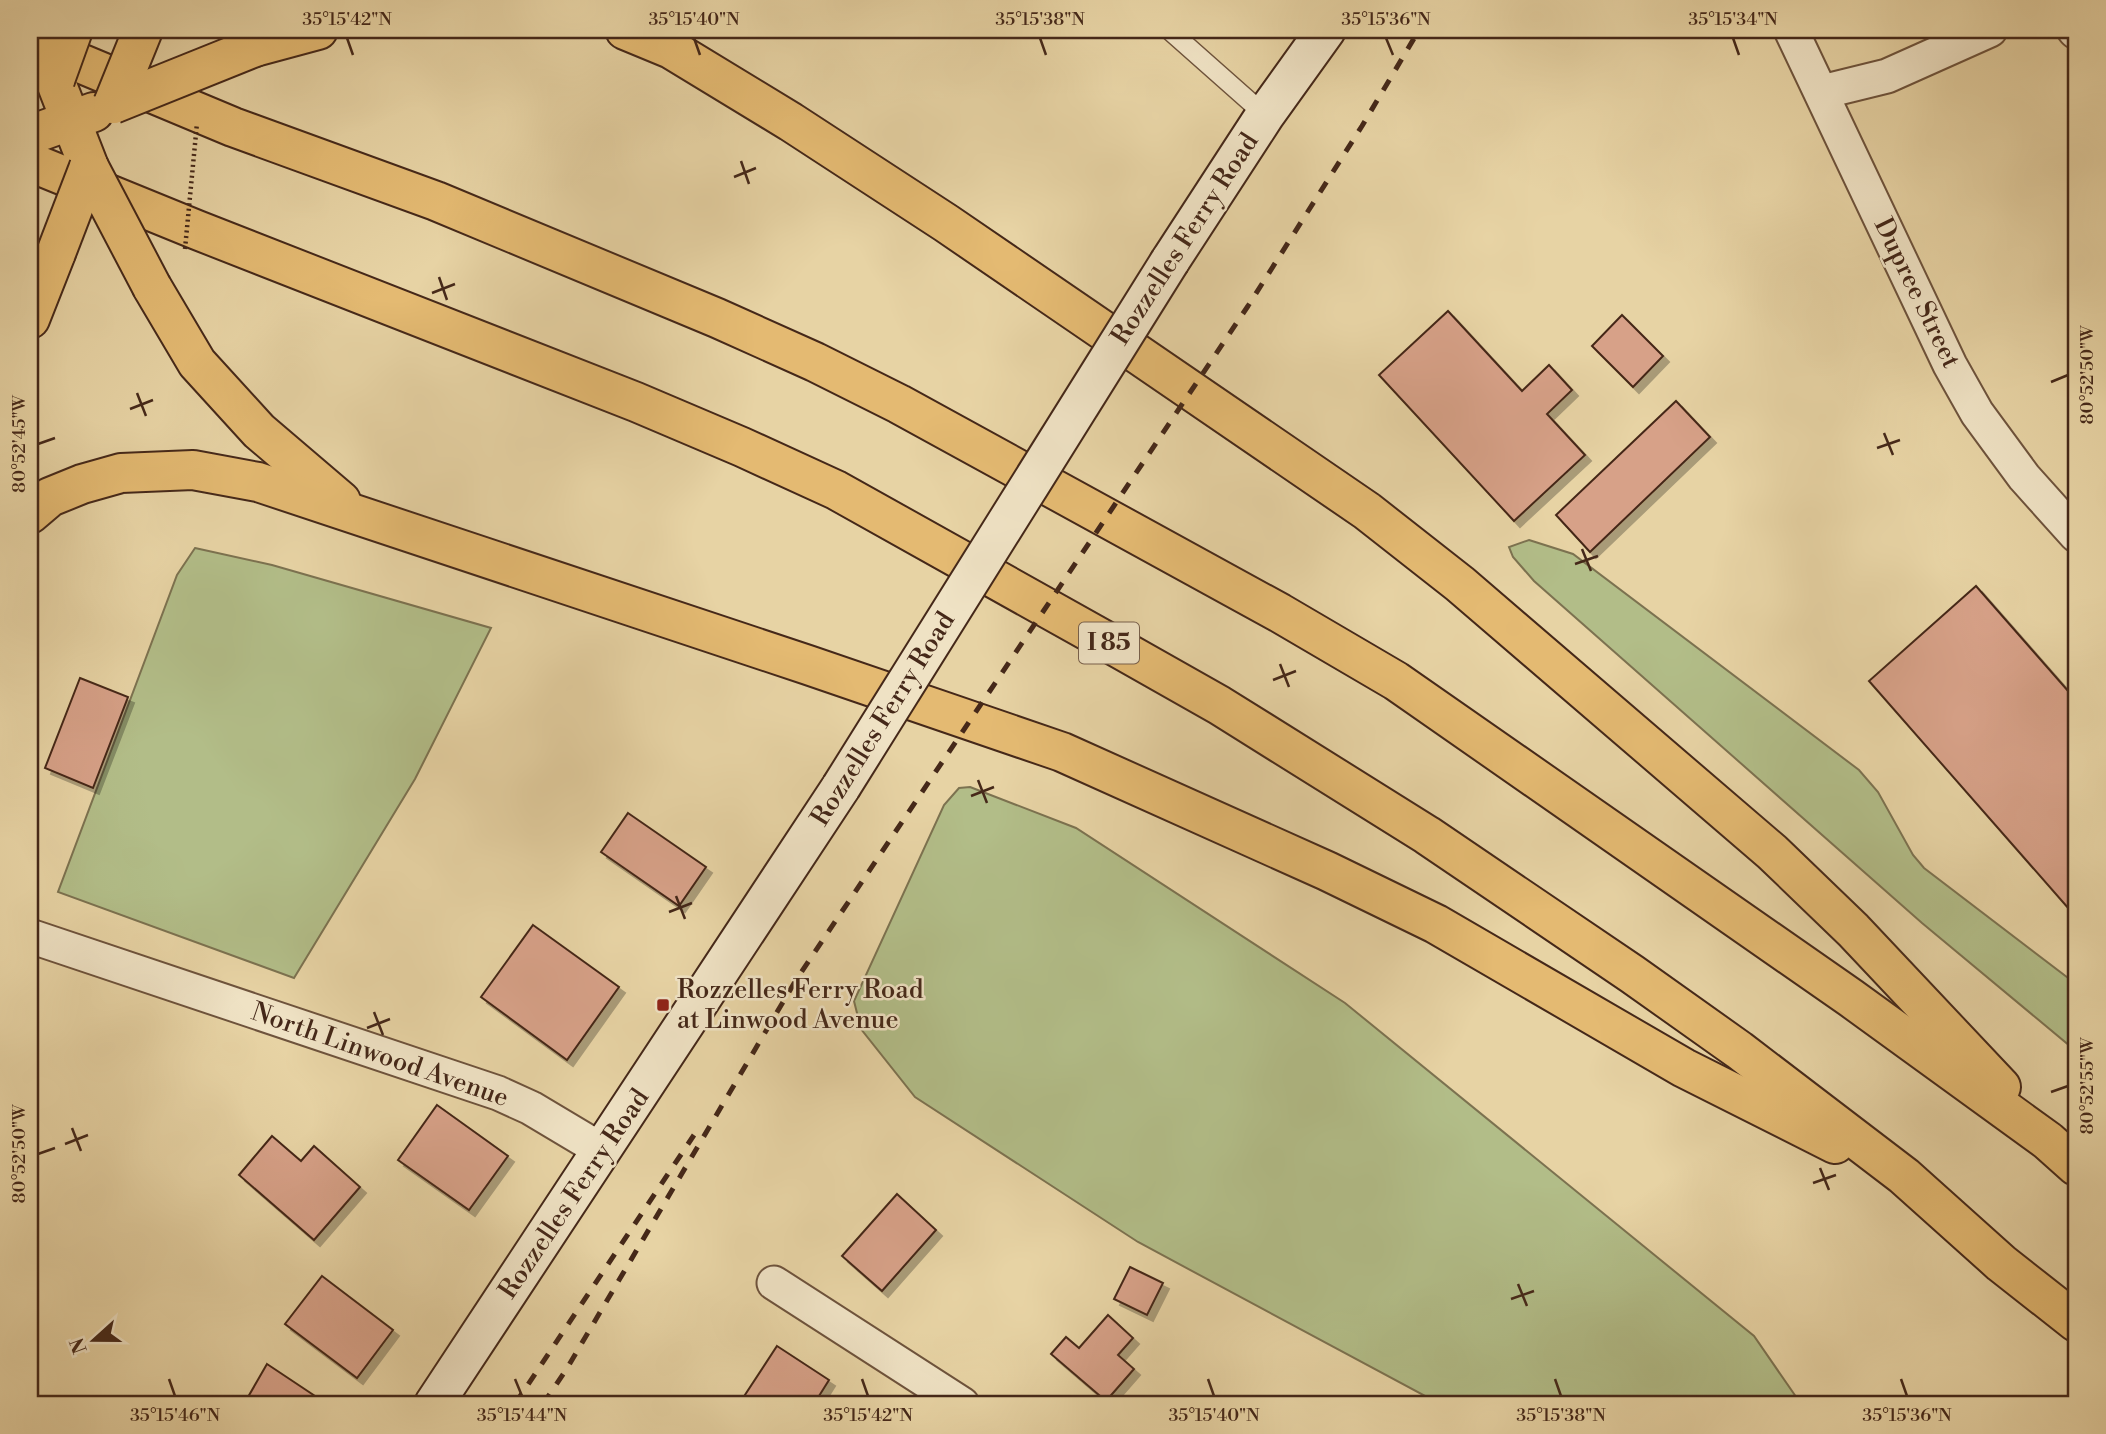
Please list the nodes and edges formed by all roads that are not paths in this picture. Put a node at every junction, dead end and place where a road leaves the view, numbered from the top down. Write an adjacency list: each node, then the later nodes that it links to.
1 (37, 30): 12 (highway, bridge)
2 (73, 30): 12 (highway, bridge)
3 (143, 30): 14 (highway, bridge)
4 (318, 30): 14 (highway, bridge)
5 (625, 30): 10 (highway)
6 (1169, 30): 15 (lane)
7 (1325, 30): 15 (street, Rozzelles Ferry Road)
8 (1791, 30): 13 (street, Dupree Street)
9 (1990, 30): 13 (street)
10 (660, 40): 25 (highway)
11 (30, 42): 25 (highway)
12 (55, 80): 16 (highway); 17 (highway)
13 (1822, 92): 22 (street, Dupree Street)
14 (113, 104): 16 (highway); 18 (highway)
15 (1265, 115): 24 (street, Rozzelles Ferry Road, bridge)
16 (70, 122): 17 (highway); 18 (highway)
17 (30, 143): 26 (highway, I 85)
18 (89, 167): 19 (highway, bridge); 21 (highway, bridge)
19 (30, 319)
20 (30, 513): 21 (highway)
21 (364, 518): 26 (highway)
22 (2076, 535)
23 (30, 936): 24 (street, North Linwood Avenue)
24 (603, 1151): 29 (street, Rozzelles Ferry Road)
25 (2062, 1154)
26 (1904, 1176): 28 (highway, I 85)
27 (774, 1283): 30 (street)
28 (2076, 1322)
29 (434, 1404)
30 (962, 1404)

